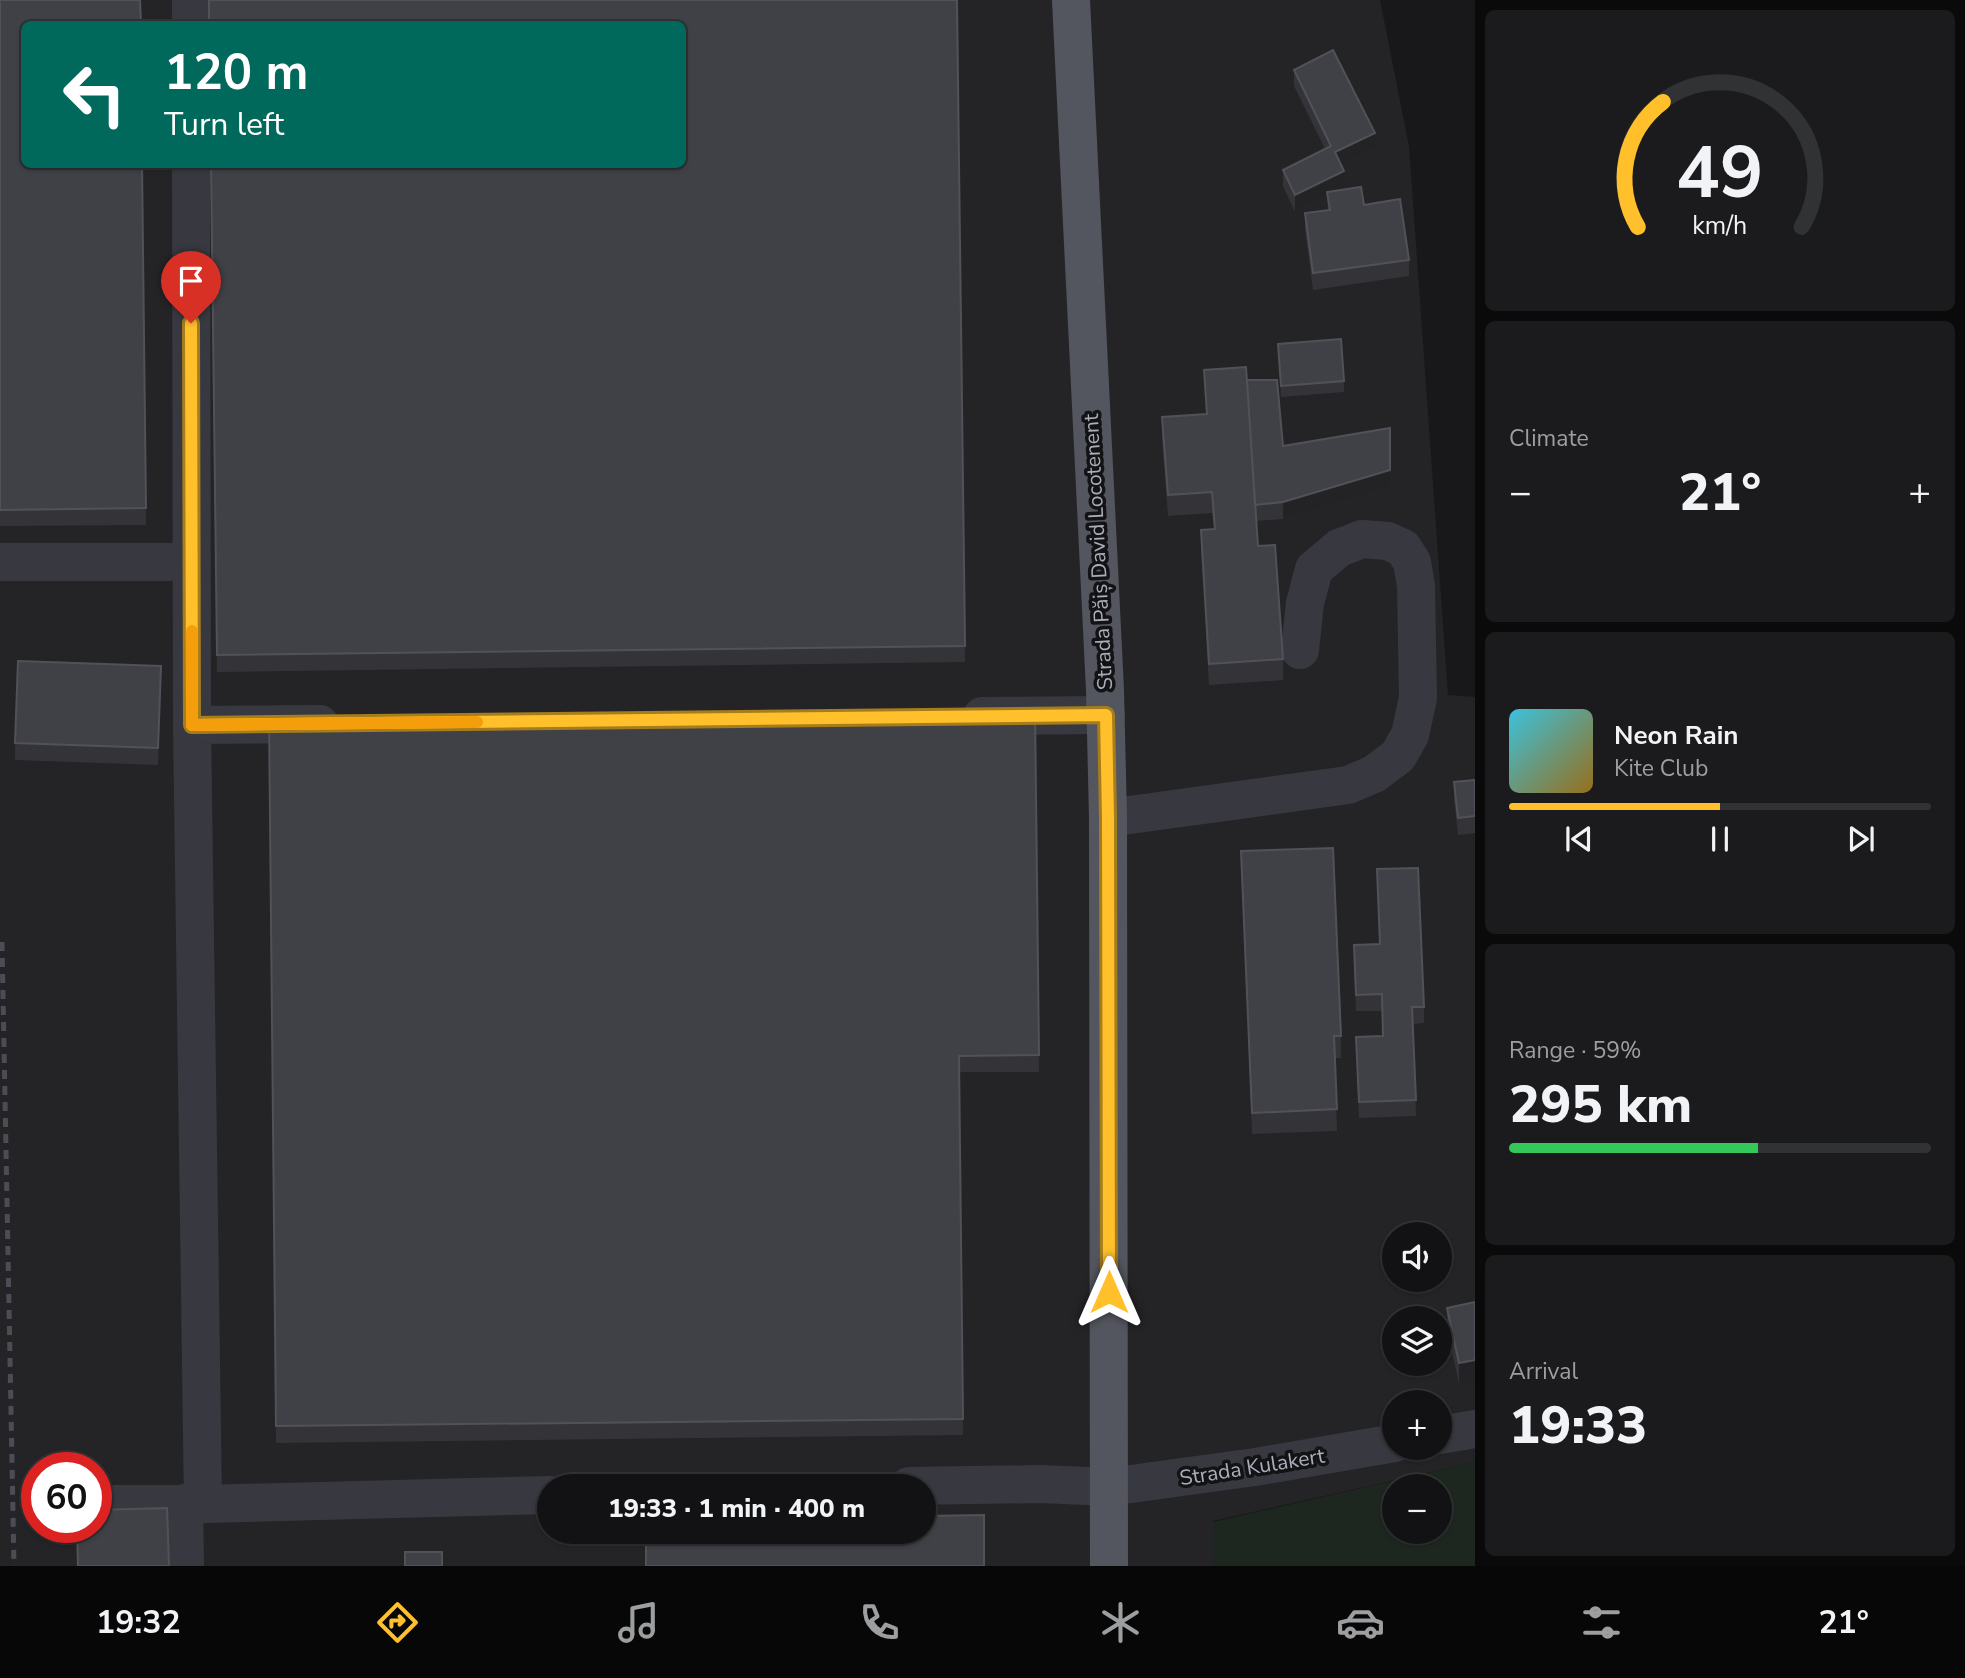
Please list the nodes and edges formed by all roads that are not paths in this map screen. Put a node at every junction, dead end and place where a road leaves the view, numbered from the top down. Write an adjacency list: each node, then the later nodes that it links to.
1 (191, 0): 3 (street)
2 (1071, 0): 8 (main road, Strada Păiș David Locotenent)
3 (191, 21)
4 (191, 168): 6 (street)
5 (0, 562): 6 (street)
6 (192, 562): 11 (street)
7 (1300, 650): 12 (street)
8 (1106, 715): 9 (street); 12 (main road, Strada Păiș David Locotenent)
9 (953, 716)
10 (358, 723): 11 (street)
11 (192, 725): 20 (street)
12 (1108, 818): 17 (main road, Strada Păiș David Locotenent)
13 (1475, 1429): 14 (street)
14 (1452, 1433)
15 (1382, 1445): 17 (street, Strada Kulakert)
16 (936, 1486): 17 (street, Strada Kulakert)
17 (1109, 1487): 22 (main road, Strada Păiș David Locotenent)
18 (537, 1495): 20 (street)
19 (112, 1504): 20 (street)
20 (194, 1504): 21 (street)
21 (185, 1566)
22 (1109, 1566)

